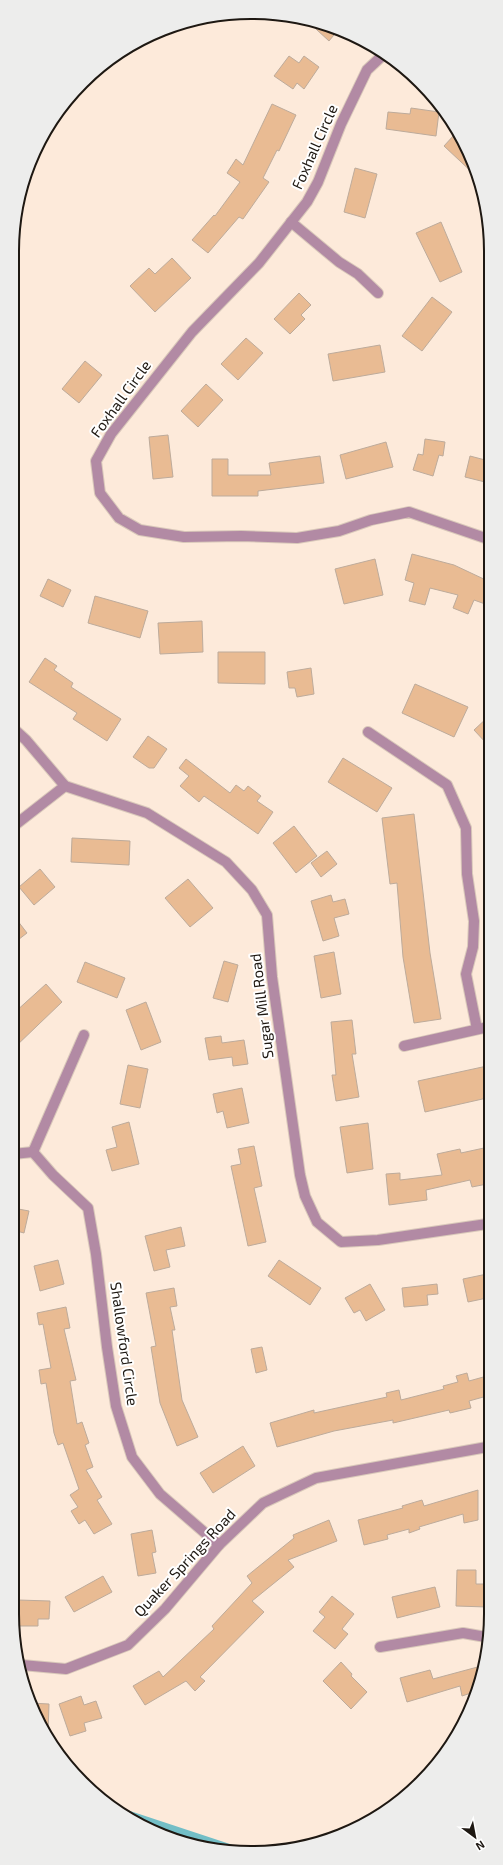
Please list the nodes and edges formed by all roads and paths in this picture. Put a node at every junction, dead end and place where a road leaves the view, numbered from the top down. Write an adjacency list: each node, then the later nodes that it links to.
1 (380, 58): 2 (street, Foxhall Circle)
2 (291, 222): 3 (street); 4 (street, Foxhall Circle)
3 (378, 293)
4 (484, 538)
5 (368, 732): 10 (street)
6 (19, 734): 7 (street)
7 (65, 786): 8 (street); 15 (street, Sugar Mill Road)
8 (19, 822)
9 (484, 1028): 10 (street)
10 (477, 1029): 12 (street)
11 (84, 1035): 13 (street)
12 (404, 1046)
13 (33, 1152): 14 (street); 17 (street, Shallowford Circle)
14 (19, 1153)
15 (484, 1224)
16 (484, 1448): 17 (street, Quaker Springs Road)
17 (219, 1545): 20 (street, Quaker Springs Road)
18 (483, 1636): 19 (street)
19 (380, 1647)
20 (25, 1665)

